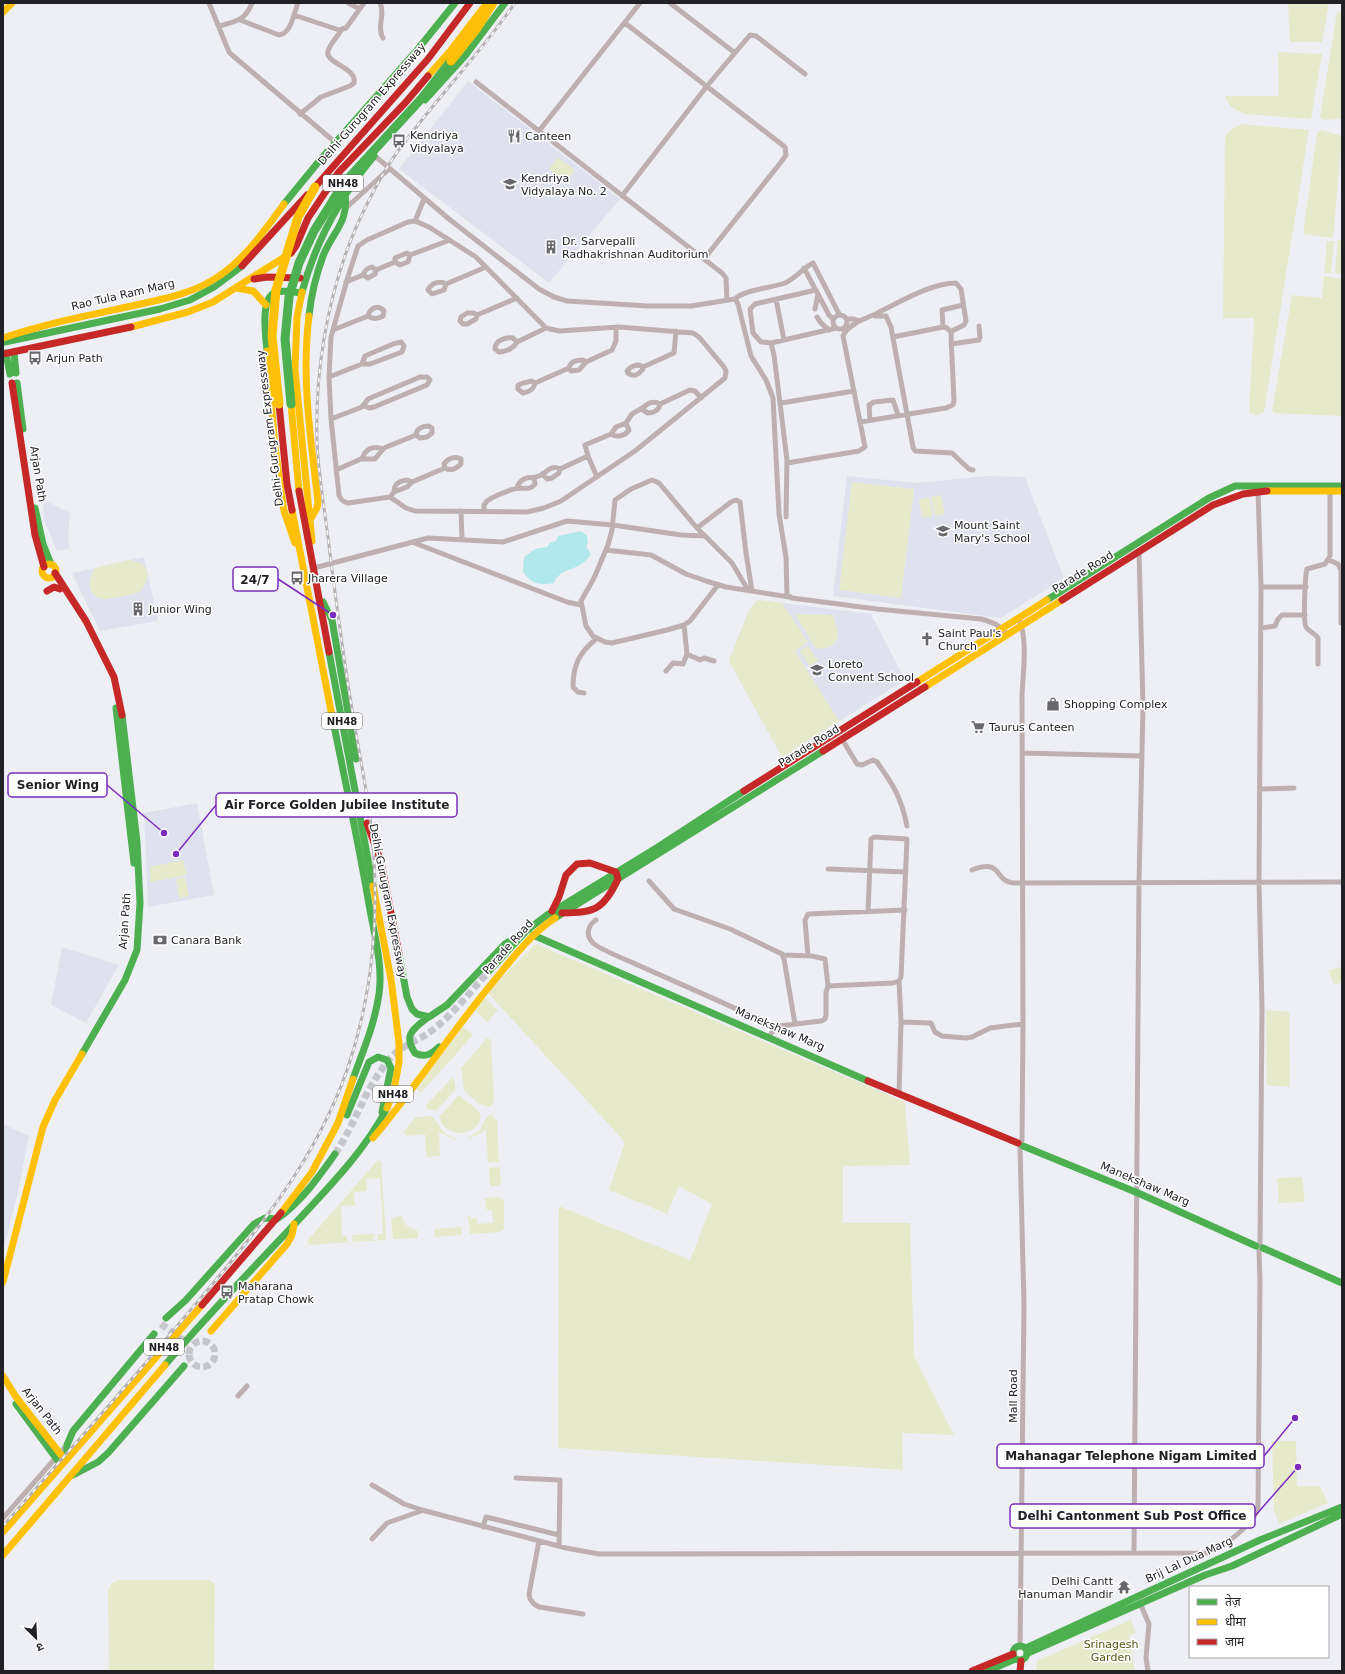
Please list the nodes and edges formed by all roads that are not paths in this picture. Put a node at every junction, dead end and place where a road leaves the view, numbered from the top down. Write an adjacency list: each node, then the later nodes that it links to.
1 (12, 3): 16 (main road)
2 (209, 3): 20 (street)
3 (252, 3): 18 (street)
4 (298, 3): 17 (street)
5 (348, 3): 15 (street)
6 (364, 3): 15 (street)
7 (380, 3): 22 (street)
8 (455, 3): 29 (main road, Rao Tula Ram Marg)
9 (470, 3): 32 (main road, Delhi-Gurugram Expressway / NH48)
10 (487, 3): 47 (main road)
11 (493, 3): 137 (main road, Delhi-Gurugram Expressway / NH48, bridge)
12 (505, 3): 30 (main road)
13 (640, 3): 19 (street)
14 (670, 3): 23 (street)
15 (360, 9): 21 (street)
16 (3, 12)
17 (294, 15): 18 (street); 21 (street)
18 (240, 20): 20 (street)
19 (625, 23): 26 (street); 28 (street)
20 (220, 26): 27 (street)
21 (342, 29): 27 (street)
22 (383, 38)
23 (735, 53): 24 (street); 26 (street)
24 (805, 74)
25 (476, 82): 28 (street)
26 (707, 86): 34 (street); 40 (street)
27 (300, 114): 29 (street)
28 (539, 131): 34 (street)
29 (336, 144): 78 (main road, Rao Tula Ram Marg)
30 (375, 156): 31 (street); 33 (main road)
31 (389, 169): 35 (street); 36 (street)
32 (314, 187): 80 (main road, bridge); 136 (main road, Delhi-Gurugram Expressway / NH48, bridge)
33 (345, 193): 36 (main road); 46 (main road)
34 (622, 196): 40 (street)
35 (424, 199): 37 (street); 56 (street)
36 (348, 208): 127 (main road)
37 (415, 221): 38 (street); 48 (street)
38 (450, 240): 39 (street); 42 (street)
39 (410, 255): 41 (street); 41 (street)
40 (704, 259): 56 (street)
41 (395, 262): 44 (street)
42 (486, 268): 49 (street); 53 (street)
43 (804, 268): 51 (street); 54 (street); 60 (street)
44 (376, 270): 45 (street); 45 (street)
45 (363, 275): 48 (street)
46 (305, 278): 47 (main road); 52 (main road)
47 (250, 279): 50 (main road)
48 (346, 282): 72 (street)
49 (446, 284)
50 (236, 288): 57 (main road); 84 (main road)
51 (817, 292): 55 (street); 59 (street); 65 (street)
52 (302, 293): 57 (main road); 127 (main road)
53 (517, 298): 61 (street); 71 (street)
54 (735, 299): 56 (street); 146 (street)
55 (776, 299): 79 (street); 82 (street)
56 (727, 300)
57 (266, 305): 136 (main road)
58 (963, 305): 63 (street); 70 (street); 76 (street)
59 (815, 309)
60 (839, 314): 65 (street); 67 (street)
61 (476, 315)
62 (368, 316): 72 (street)
63 (871, 316): 66 (street); 77 (street)
64 (817, 317): 73 (street)
65 (833, 319): 74 (street)
66 (860, 321): 67 (street); 67 (street)
67 (848, 324): 74 (street)
68 (616, 326): 71 (street); 75 (street); 85 (street)
69 (979, 326): 83 (street)
70 (943, 327): 76 (street); 77 (street)
71 (546, 328): 81 (street)
72 (333, 330): 90 (street)
73 (829, 330): 74 (street); 79 (street)
74 (840, 330): 93 (street)
75 (676, 331): 87 (street); 94 (street)
76 (951, 332): 83 (street)
77 (893, 337): 99 (street)
78 (3, 338)
79 (784, 340): 82 (street)
80 (3, 342)
81 (517, 342)
82 (771, 343): 95 (street)
83 (951, 344): 99 (street)
84 (8, 353): 89 (main road)
85 (586, 362): 88 (street); 88 (street)
86 (362, 364): 86 (street); 90 (street)
87 (643, 367)
88 (569, 368): 92 (street)
89 (13, 373)
90 (330, 377): 101 (street)
91 (15, 383): 138 (main road, Arjan Path)
92 (535, 384)
93 (854, 391): 95 (street); 103 (street)
94 (701, 398): 96 (street); 116 (street)
95 (781, 403): 110 (street)
96 (660, 404): 98 (street); 98 (street)
97 (363, 406): 97 (street); 101 (street)
98 (644, 407): 104 (street)
99 (906, 414): 100 (street); 114 (street)
100 (898, 415): 102 (street); 102 (street)
101 (331, 419): 113 (street)
102 (870, 420): 103 (street)
103 (860, 422): 110 (street)
104 (626, 423): 105 (street); 105 (street)
105 (611, 434): 108 (street)
106 (416, 435): 107 (street)
107 (383, 450): 109 (street); 109 (street)
108 (588, 456): 112 (street); 116 (street)
109 (362, 459): 113 (street)
110 (787, 463): 126 (street)
111 (445, 468): 123 (street)
112 (560, 469): 115 (street); 115 (street)
113 (336, 470): 123 (street)
114 (973, 470)
115 (542, 474): 117 (street)
116 (597, 477): 125 (street)
117 (533, 478): 119 (street); 119 (street)
118 (1342, 486): 121 (main road, Parade Road)
119 (517, 488): 125 (street)
120 (1258, 489): 121 (main road, Parade Road); 134 (main road, Parade Road); 140 (street); 149 (main road, Parade Road)
121 (1330, 489): 122 (main road, Parade Road); 135 (street)
122 (1342, 491)
123 (392, 494): 124 (street)
124 (462, 511): 125 (street); 131 (street)
125 (484, 511)
126 (786, 517)
127 (310, 520): 137 (main road)
128 (613, 525): 129 (street); 130 (street); 131 (street); 133 (street)
129 (697, 528): 130 (street); 144 (street)
130 (705, 536): 144 (street)
131 (462, 538): 132 (street)
132 (411, 542): 137 (street); 147 (street)
133 (606, 550): 139 (street); 147 (street)
134 (1139, 551): 149 (main road, Parade Road); 162 (street)
135 (1329, 560): 141 (street); 150 (street)
136 (304, 568): 200 (main road, Delhi-Gurugram Expressway / NH48)
137 (314, 568): 145 (main road, Delhi-Gurugram Expressway / NH48)
138 (53, 575): 142 (main road, Arjan Path); 206 (main road, Arjan Path)
139 (718, 585): 144 (street); 151 (street)
140 (1261, 587): 141 (street); 152 (street)
141 (1306, 587): 148 (street)
142 (60, 589): 143 (main road); 205 (main road, Arjan Path)
143 (47, 591)
144 (750, 591): 146 (street)
145 (319, 596): 188 (main road); 196 (main road, Delhi-Gurugram Expressway / NH48)
146 (789, 597): 153 (street)
147 (581, 605): 154 (street)
148 (1305, 615): 152 (street); 157 (street)
149 (1020, 622): 153 (main road, Parade Road); 161 (street, Mall Road)
150 (1341, 623)
151 (684, 625): 154 (street); 155 (street)
152 (1261, 628): 164 (street)
153 (1005, 631): 160 (main road, Parade Road); 165 (main road, Parade Road)
154 (596, 639): 159 (street)
155 (686, 654): 156 (street); 158 (street)
156 (714, 661)
157 (1318, 664)
158 (666, 671)
159 (584, 694)
160 (842, 739): 165 (main road, Parade Road); 166 (street)
161 (1022, 753): 162 (street); 173 (street, Mall Road)
162 (1142, 756): 174 (street)
163 (1294, 788): 164 (street)
164 (1260, 789): 175 (street)
165 (750, 792): 171 (main road, Parade Road)
166 (907, 826)
167 (828, 869): 169 (street)
168 (972, 870): 173 (street)
169 (869, 871): 170 (street); 170 (street); 178 (street)
170 (906, 872): 177 (street)
171 (617, 876): 179 (main road, Parade Road); 179 (main road); 180 (main road, Parade Road); 180 (main road)
172 (649, 881): 183 (street)
173 (1022, 882): 174 (street); 191 (street, Mall Road)
174 (1139, 882): 175 (street); 201 (street)
175 (1259, 882): 176 (street); 204 (street)
176 (1342, 882)
177 (905, 910): 178 (street); 186 (street)
178 (868, 911): 184 (street)
179 (552, 912): 182 (main road, Parade Road)
180 (561, 913): 182 (main road, Parade Road)
181 (596, 920): 193 (street)
182 (530, 933): 185 (main road, Parade Road); 188 (main road); 192 (main road, Parade Road); 194 (main road, Manekshaw Marg)
183 (782, 955): 184 (street); 190 (street)
184 (808, 956): 187 (street)
185 (489, 971)
186 (899, 980): 187 (street); 189 (street)
187 (828, 986): 190 (street)
188 (427, 1018): 192 (main road)
189 (901, 1022): 191 (street); 195 (street)
190 (795, 1024): 193 (street)
191 (1023, 1024): 198 (street, Mall Road)
192 (459, 1025): 197 (main road, Parade Road)
193 (776, 1027): 194 (street)
194 (768, 1037): 195 (main road, Manekshaw Marg)
195 (899, 1094): 198 (main road, Manekshaw Marg)
196 (382, 1120): 197 (main road, NH48); 200 (main road)
197 (366, 1143): 203 (main road, NH48)
198 (1021, 1144): 201 (main road, Manekshaw Marg); 230 (street, Mall Road)
199 (335, 1154): 202 (main road)
200 (321, 1155): 202 (main road, NH48)
201 (1138, 1193): 204 (main road, Manekshaw Marg); 231 (street)
202 (277, 1219): 208 (main road); 216 (main road, NH48)
203 (294, 1224): 209 (main road); 217 (main road, NH48)
204 (1259, 1247): 207 (main road, Manekshaw Marg); 231 (street)
205 (3, 1267)
206 (3, 1282)
207 (1342, 1283)
208 (166, 1318)
209 (211, 1331)
210 (154, 1334): 216 (main road)
211 (184, 1366): 217 (main road)
212 (3, 1376): 216 (main road, Arjan Path)
213 (3, 1384): 216 (main road, Arjan Path)
214 (247, 1386): 215 (street)
215 (238, 1396)
216 (62, 1459): 223 (street); 225 (main road, NH48)
217 (73, 1475): 232 (main road, NH48)
218 (516, 1478): 226 (street)
219 (372, 1485): 221 (street)
220 (1342, 1507): 235 (main road, Brij Lal Dua Marg)
221 (422, 1510): 224 (street); 227 (street)
222 (1342, 1514): 233 (main road, Brij Lal Dua Marg)
223 (3, 1518)
224 (483, 1527): 226 (street); 228 (street)
225 (3, 1532)
226 (559, 1535): 229 (street)
227 (372, 1539)
228 (539, 1541): 229 (street); 234 (street)
229 (559, 1546): 230 (street)
230 (1022, 1552): 231 (street); 235 (street, Mall Road)
231 (1134, 1553)
232 (3, 1555)
233 (1140, 1603): 235 (main road, Brij Lal Dua Marg); 240 (street)
234 (583, 1614)
235 (1025, 1649): 236 (main road); 236 (main road)
236 (1016, 1658): 237 (main road); 238 (main road); 239 (main road)
237 (972, 1671)
238 (988, 1671)
239 (1020, 1671)
240 (1148, 1671)

